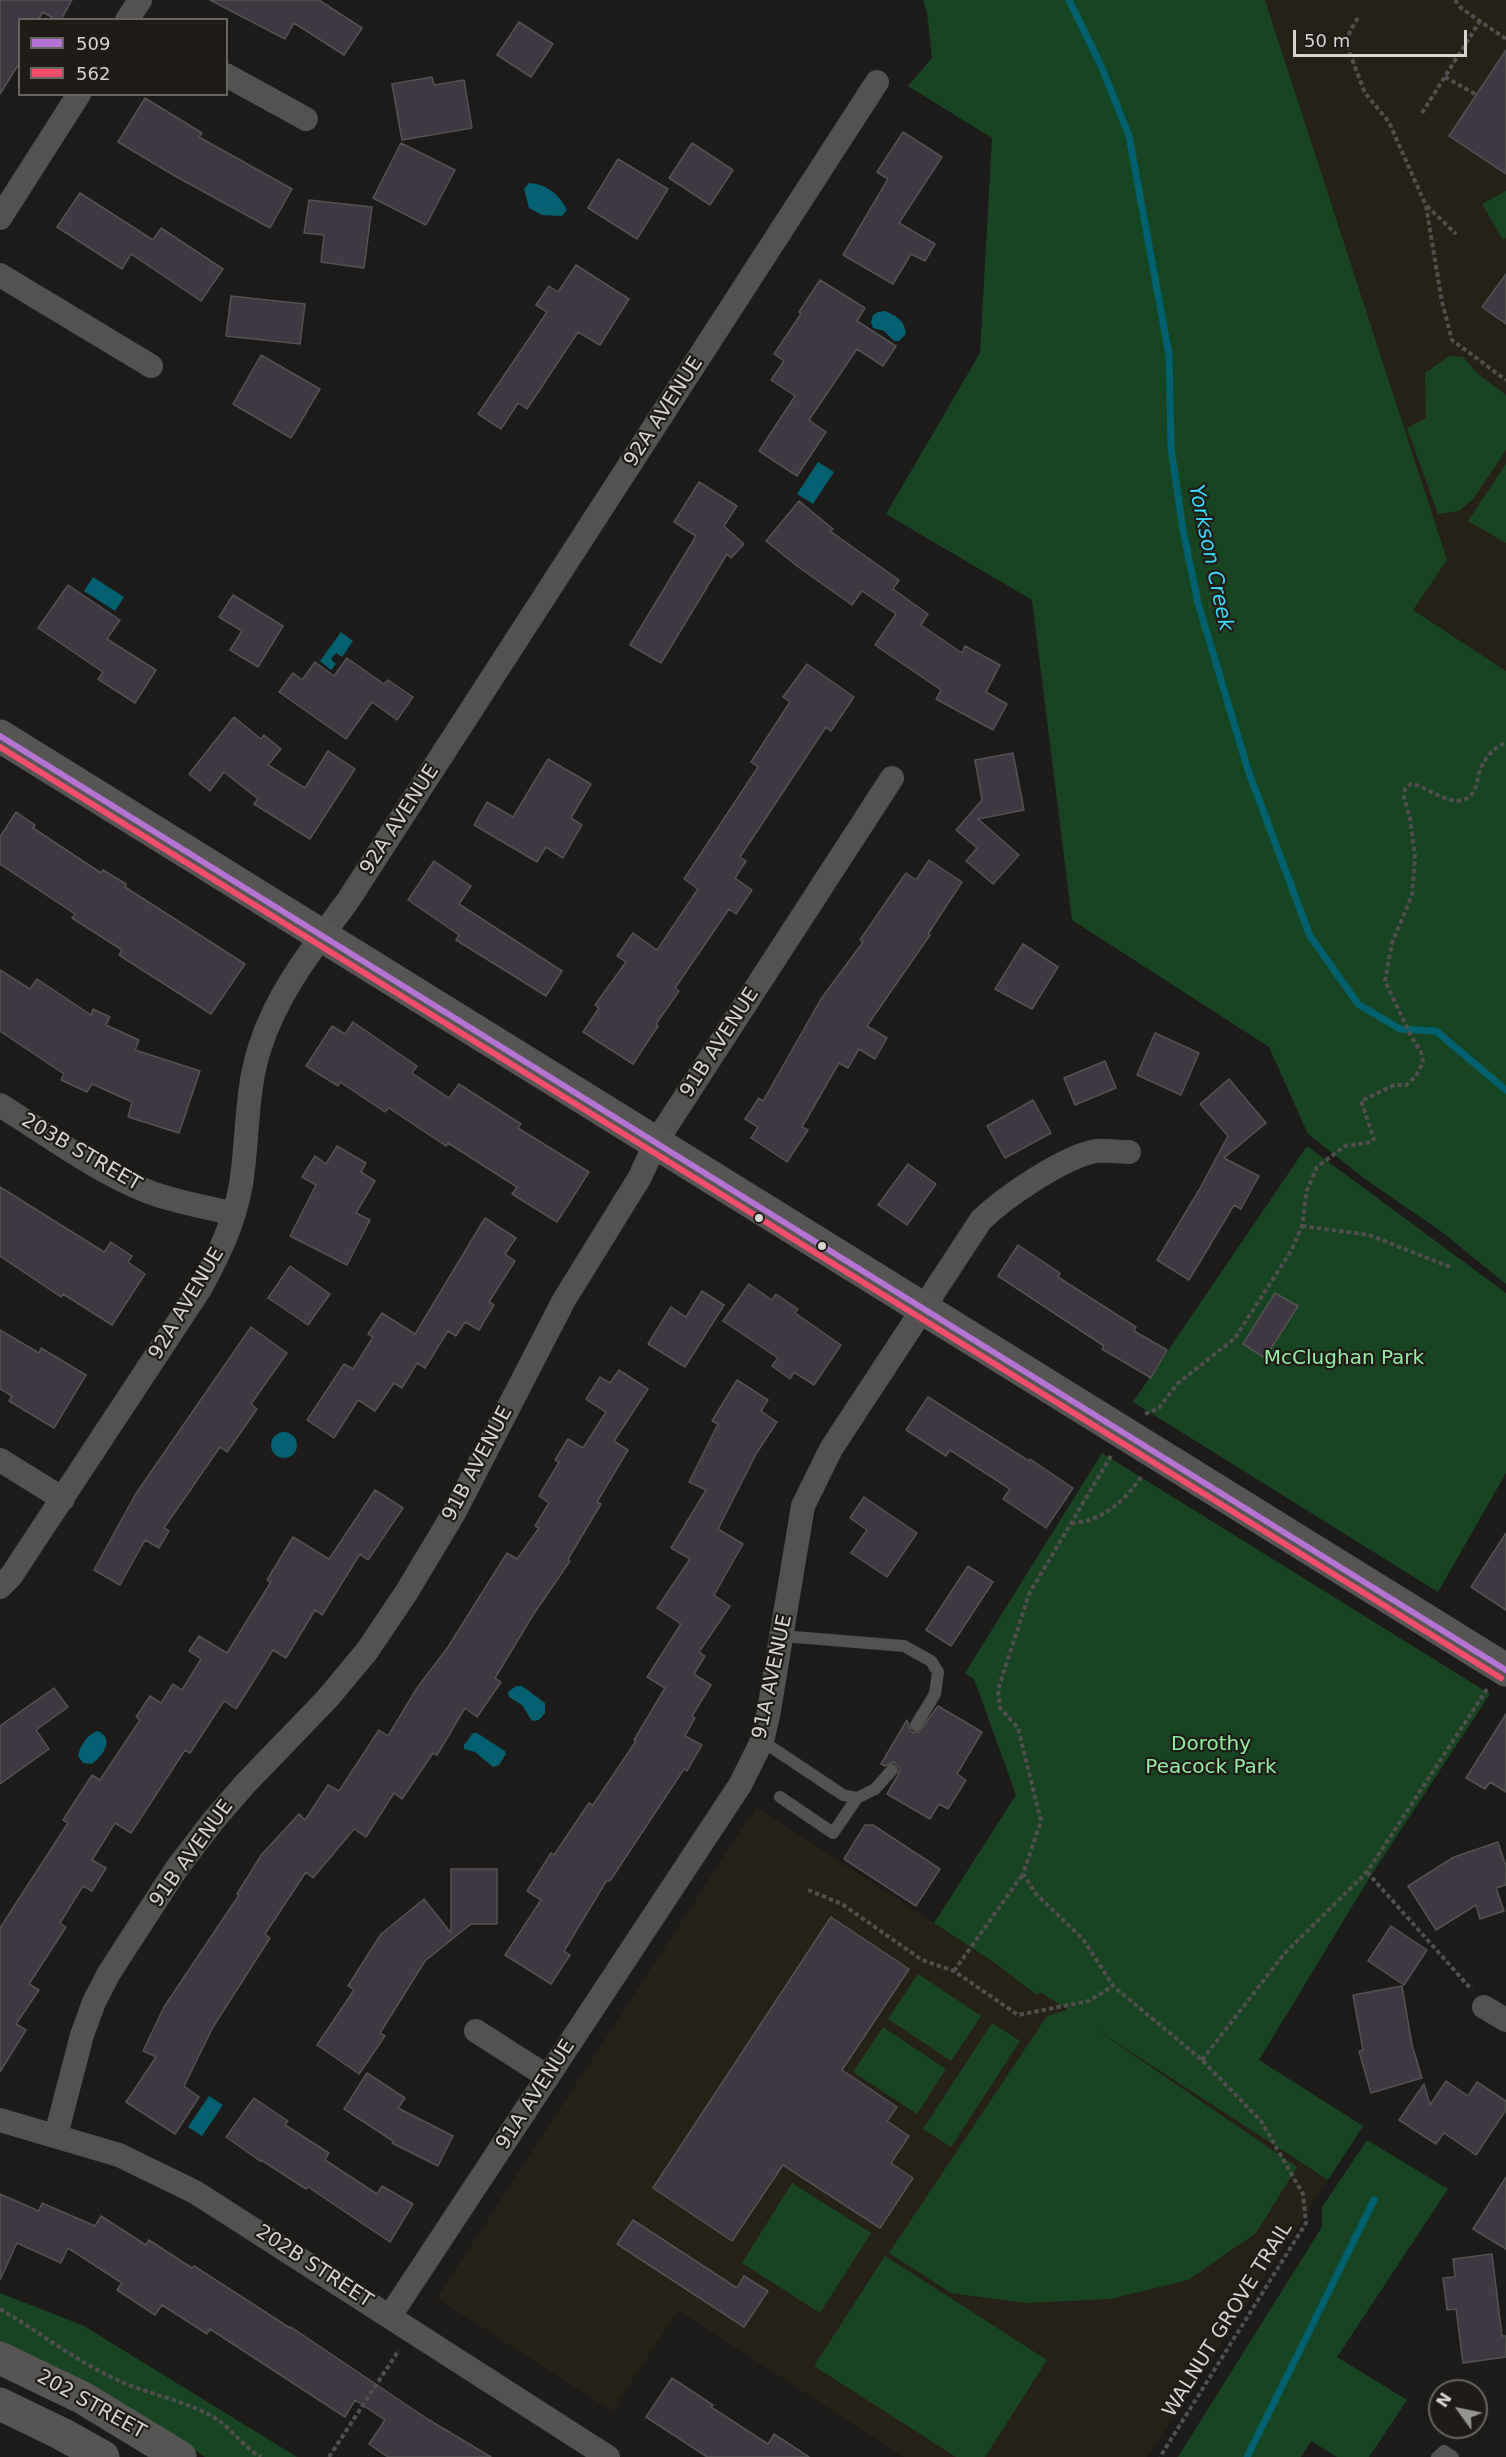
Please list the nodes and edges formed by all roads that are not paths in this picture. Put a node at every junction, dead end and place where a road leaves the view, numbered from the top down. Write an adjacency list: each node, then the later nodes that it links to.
1 (140, 0): 2 (street)
2 (128, 18)
3 (228, 76): 6 (street)
4 (877, 82): 12 (street, 92A AVENUE)
5 (78, 96): 7 (street)
6 (306, 119)
7 (0, 218)
8 (0, 275): 9 (street)
9 (151, 366)
10 (0, 736): 12 (street)
11 (892, 778): 14 (street, 91B AVENUE)
12 (322, 935): 14 (street); 16 (street, 92A AVENUE)
13 (0, 1105): 16 (street, 203B STREET)
14 (657, 1142): 17 (street); 33 (street, 91B AVENUE)
15 (1129, 1152): 17 (street, 91A AVENUE)
16 (234, 1214): 19 (street, 92A AVENUE)
17 (923, 1308): 21 (street, 91A AVENUE); 22 (street)
18 (0, 1460): 19 (street)
19 (63, 1499): 20 (street, 92A AVENUE)
20 (0, 1587)
21 (782, 1635): 23 (lane); 24 (street, 91A AVENUE)
22 (1498, 1677)
23 (916, 1725)
24 (762, 1741): 27 (lane); 31 (street, 91A AVENUE)
25 (892, 1770): 27 (lane)
26 (780, 1797): 27 (lane)
27 (857, 1798)
28 (1484, 2007): 29 (street)
29 (1506, 2020)
30 (476, 2031): 31 (street)
31 (548, 2077): 34 (street, 91A AVENUE)
32 (0, 2120): 33 (street, 202B STREET)
33 (56, 2135): 34 (street, 202B STREET)
34 (390, 2316): 39 (street, 202B STREET)
35 (0, 2358): 38 (street, 202 STREET)
36 (0, 2404): 37 (street, 202 STREET)
37 (104, 2457)
38 (180, 2457)
39 (608, 2457)
40 (1437, 2457): 41 (lane)
41 (1453, 2457)

